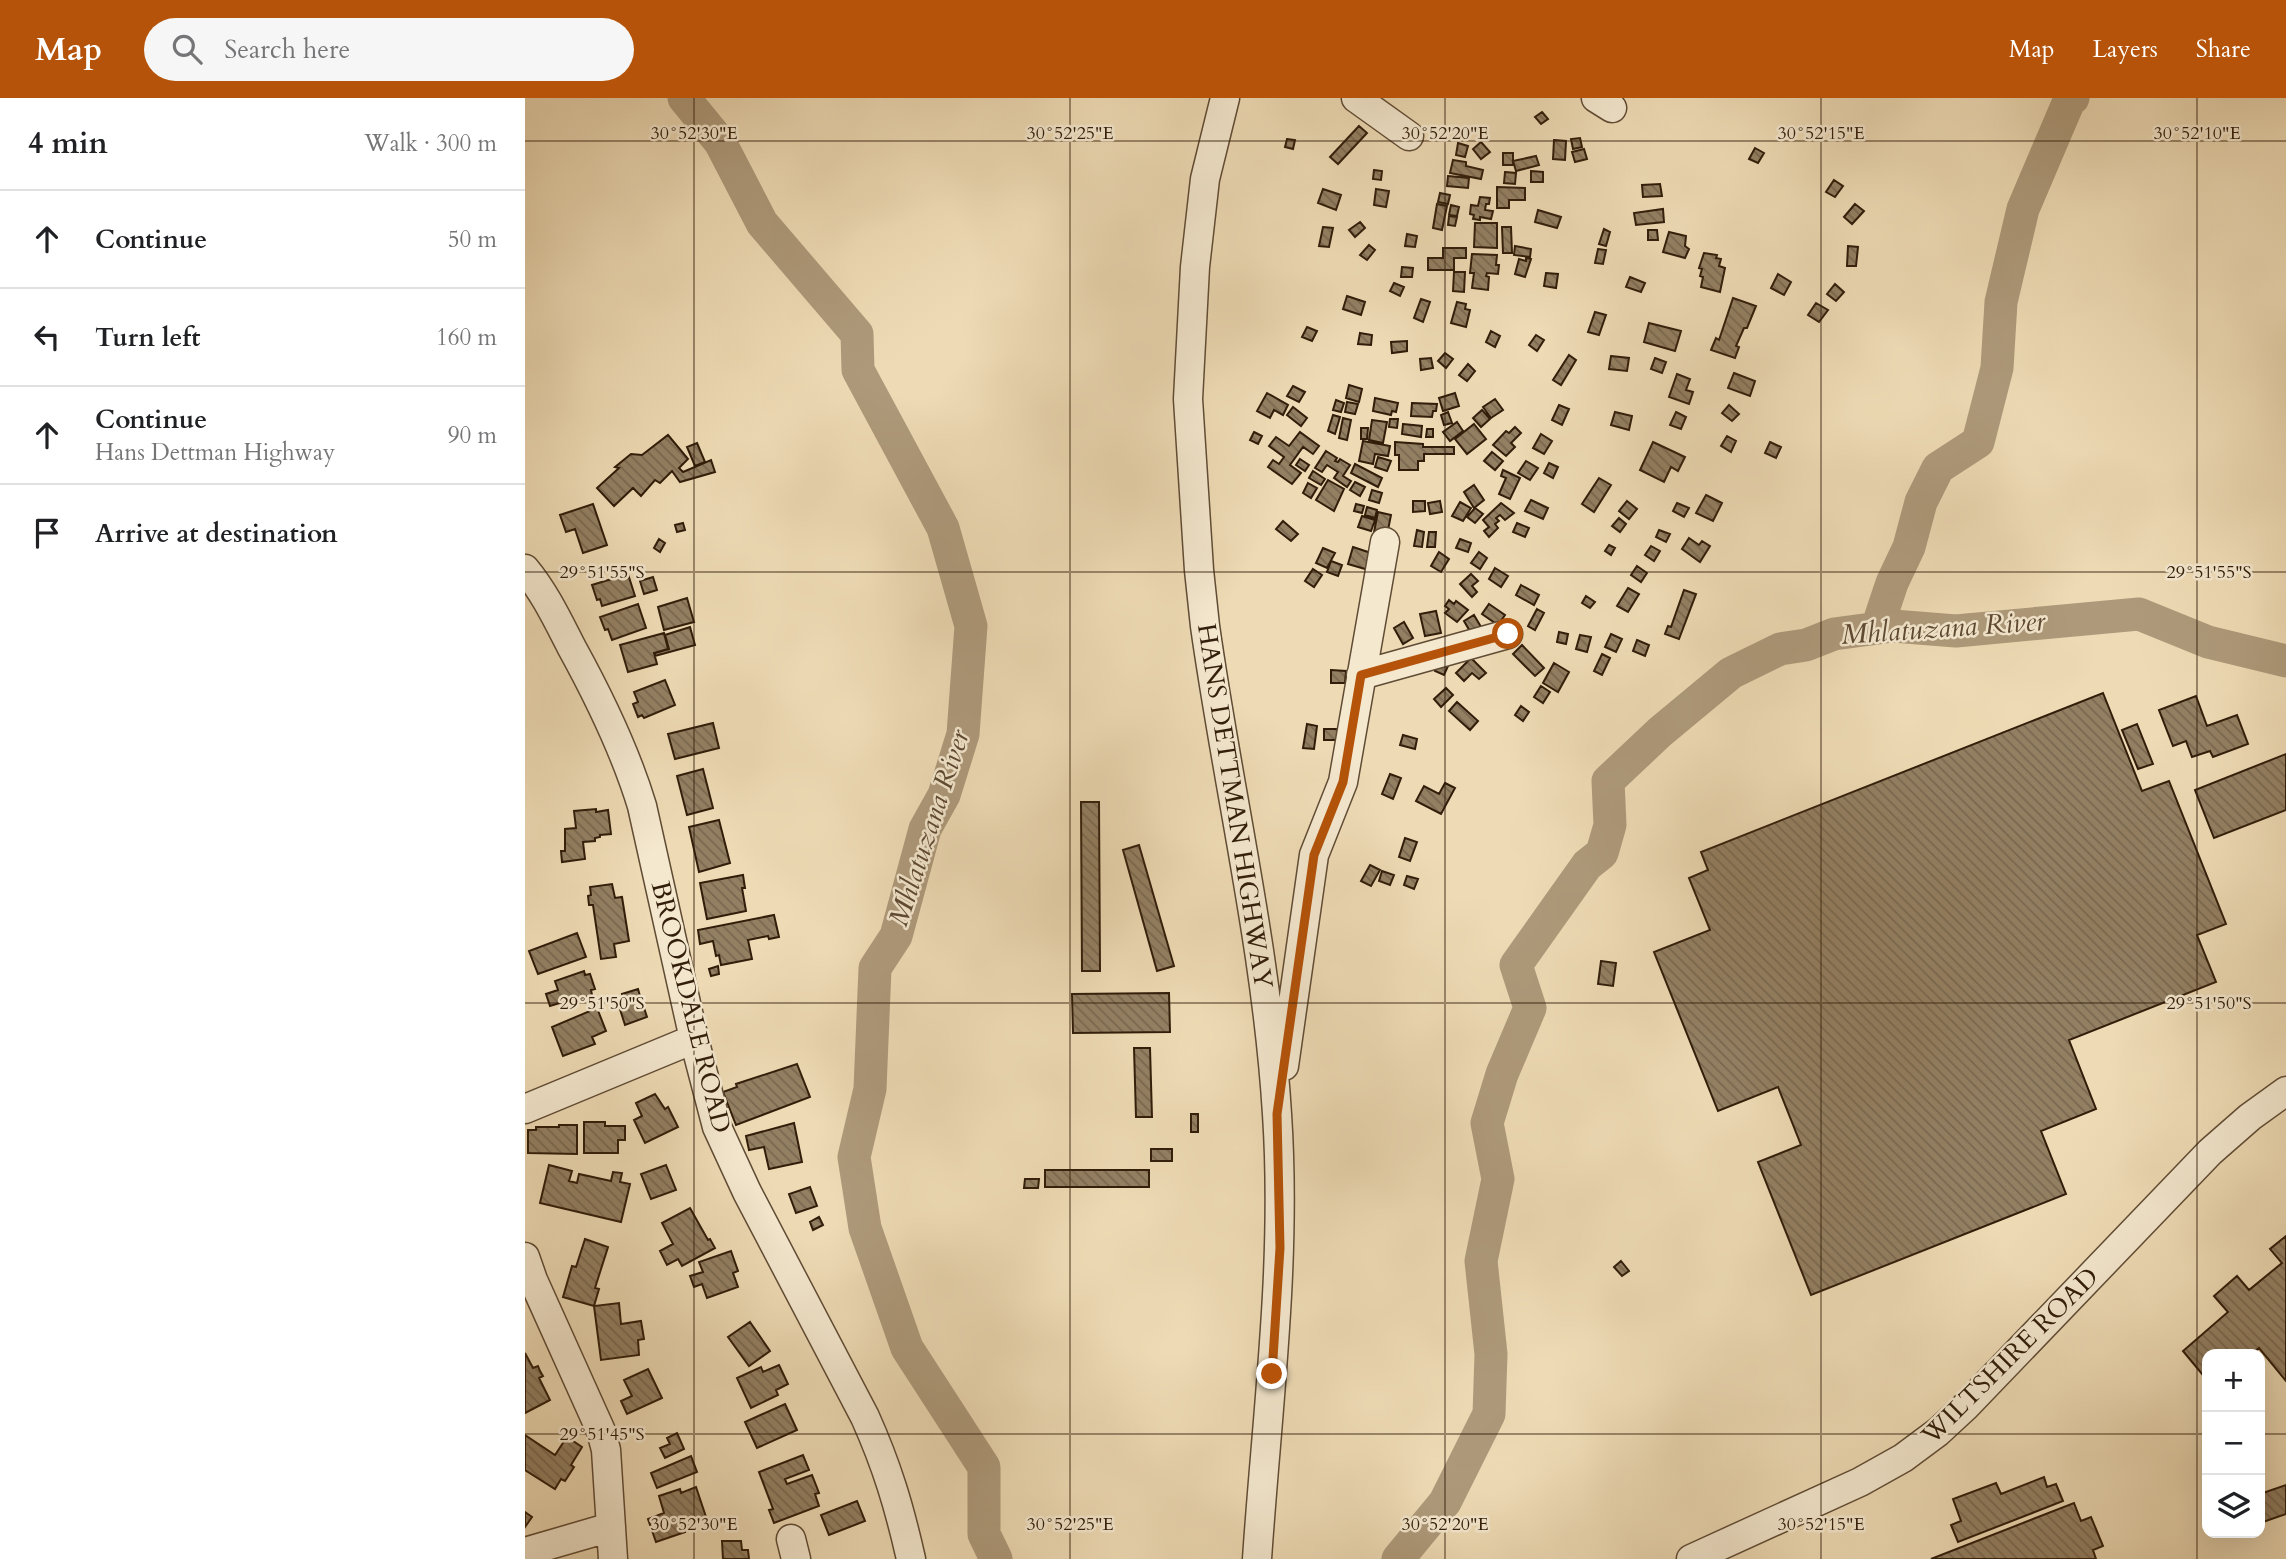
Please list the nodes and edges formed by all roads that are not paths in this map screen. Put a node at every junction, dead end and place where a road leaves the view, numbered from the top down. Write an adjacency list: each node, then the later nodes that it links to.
1 (1226, 98): 11 (street, HANS DETTMAN HIGHWAY)
2 (1356, 98): 3 (street)
3 (1409, 136)
4 (1385, 542): 7 (street)
5 (525, 569): 8 (street, BROOKDALE ROAD)
6 (1508, 634): 7 (street)
7 (1361, 675): 11 (street)
8 (694, 1039): 10 (street); 16 (street, BROOKDALE ROAD)
9 (2286, 1091): 18 (street, WILTSHIRE ROAD)
10 (525, 1109)
11 (1277, 1114): 17 (street, HANS DETTMAN HIGHWAY)
12 (525, 1257): 13 (street)
13 (611, 1527): 14 (street); 15 (street)
14 (525, 1552)
15 (613, 1559)
16 (911, 1559)
17 (1257, 1559)
18 (1691, 1559)

